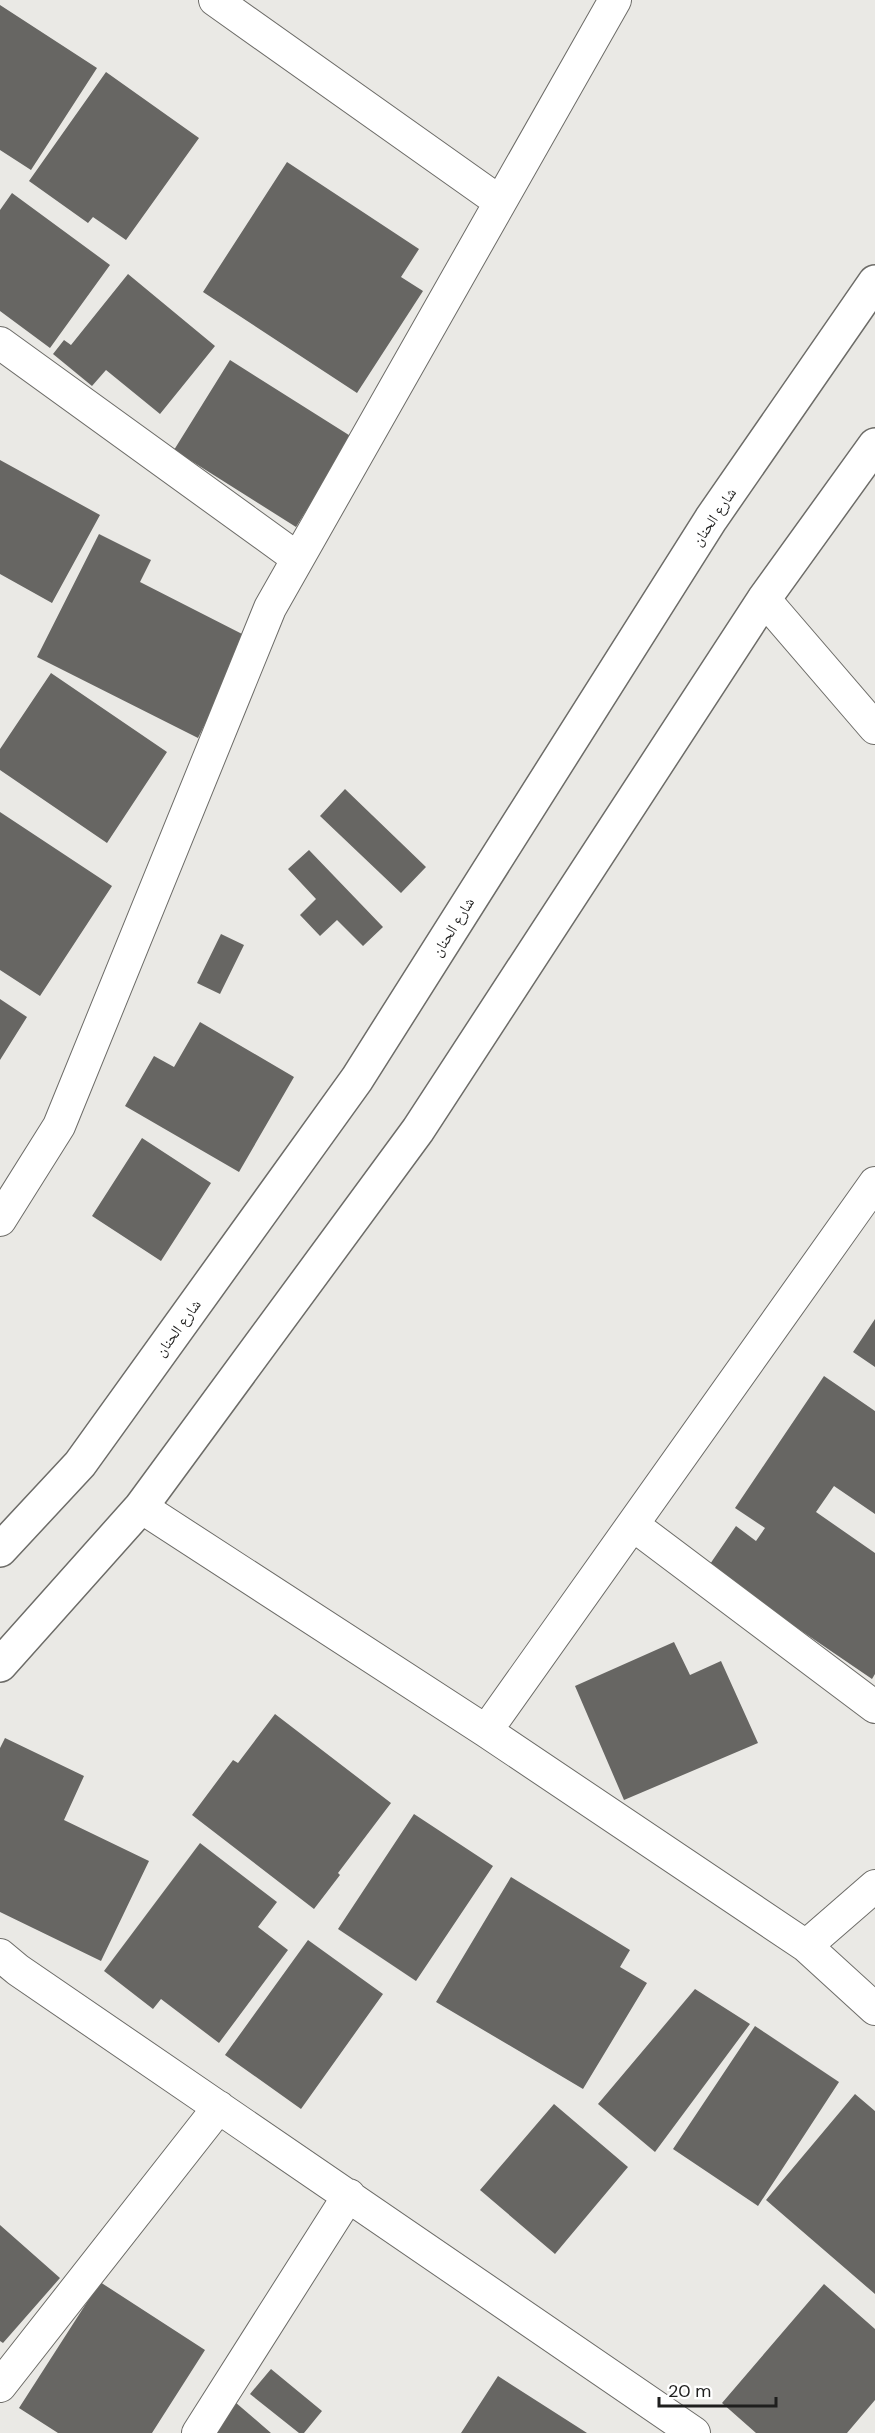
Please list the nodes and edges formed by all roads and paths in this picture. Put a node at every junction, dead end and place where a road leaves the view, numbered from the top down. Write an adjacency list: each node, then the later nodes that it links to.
1 (215, 0): 3 (street)
2 (615, 0): 3 (street)
3 (500, 202): 7 (street)
4 (875, 282): 14 (main road, شارع الحنان)
5 (0, 343): 7 (street)
6 (875, 445): 8 (main road)
7 (297, 558): 11 (street)
8 (764, 599): 9 (street); 12 (main road)
9 (875, 728)
10 (875, 1183): 13 (street)
11 (0, 1220)
12 (141, 1507): 15 (main road); 17 (street)
13 (633, 1525): 16 (street); 17 (street)
14 (0, 1550)
15 (0, 1665)
16 (875, 1707)
17 (486, 1731): 19 (street)
18 (875, 1886): 19 (street)
19 (806, 1946): 21 (street)
20 (0, 1956): 22 (street)
21 (875, 2009)
22 (219, 2108): 23 (street); 24 (street)
23 (349, 2194): 25 (street); 26 (street)
24 (0, 2386)
25 (198, 2433)
26 (694, 2433)

